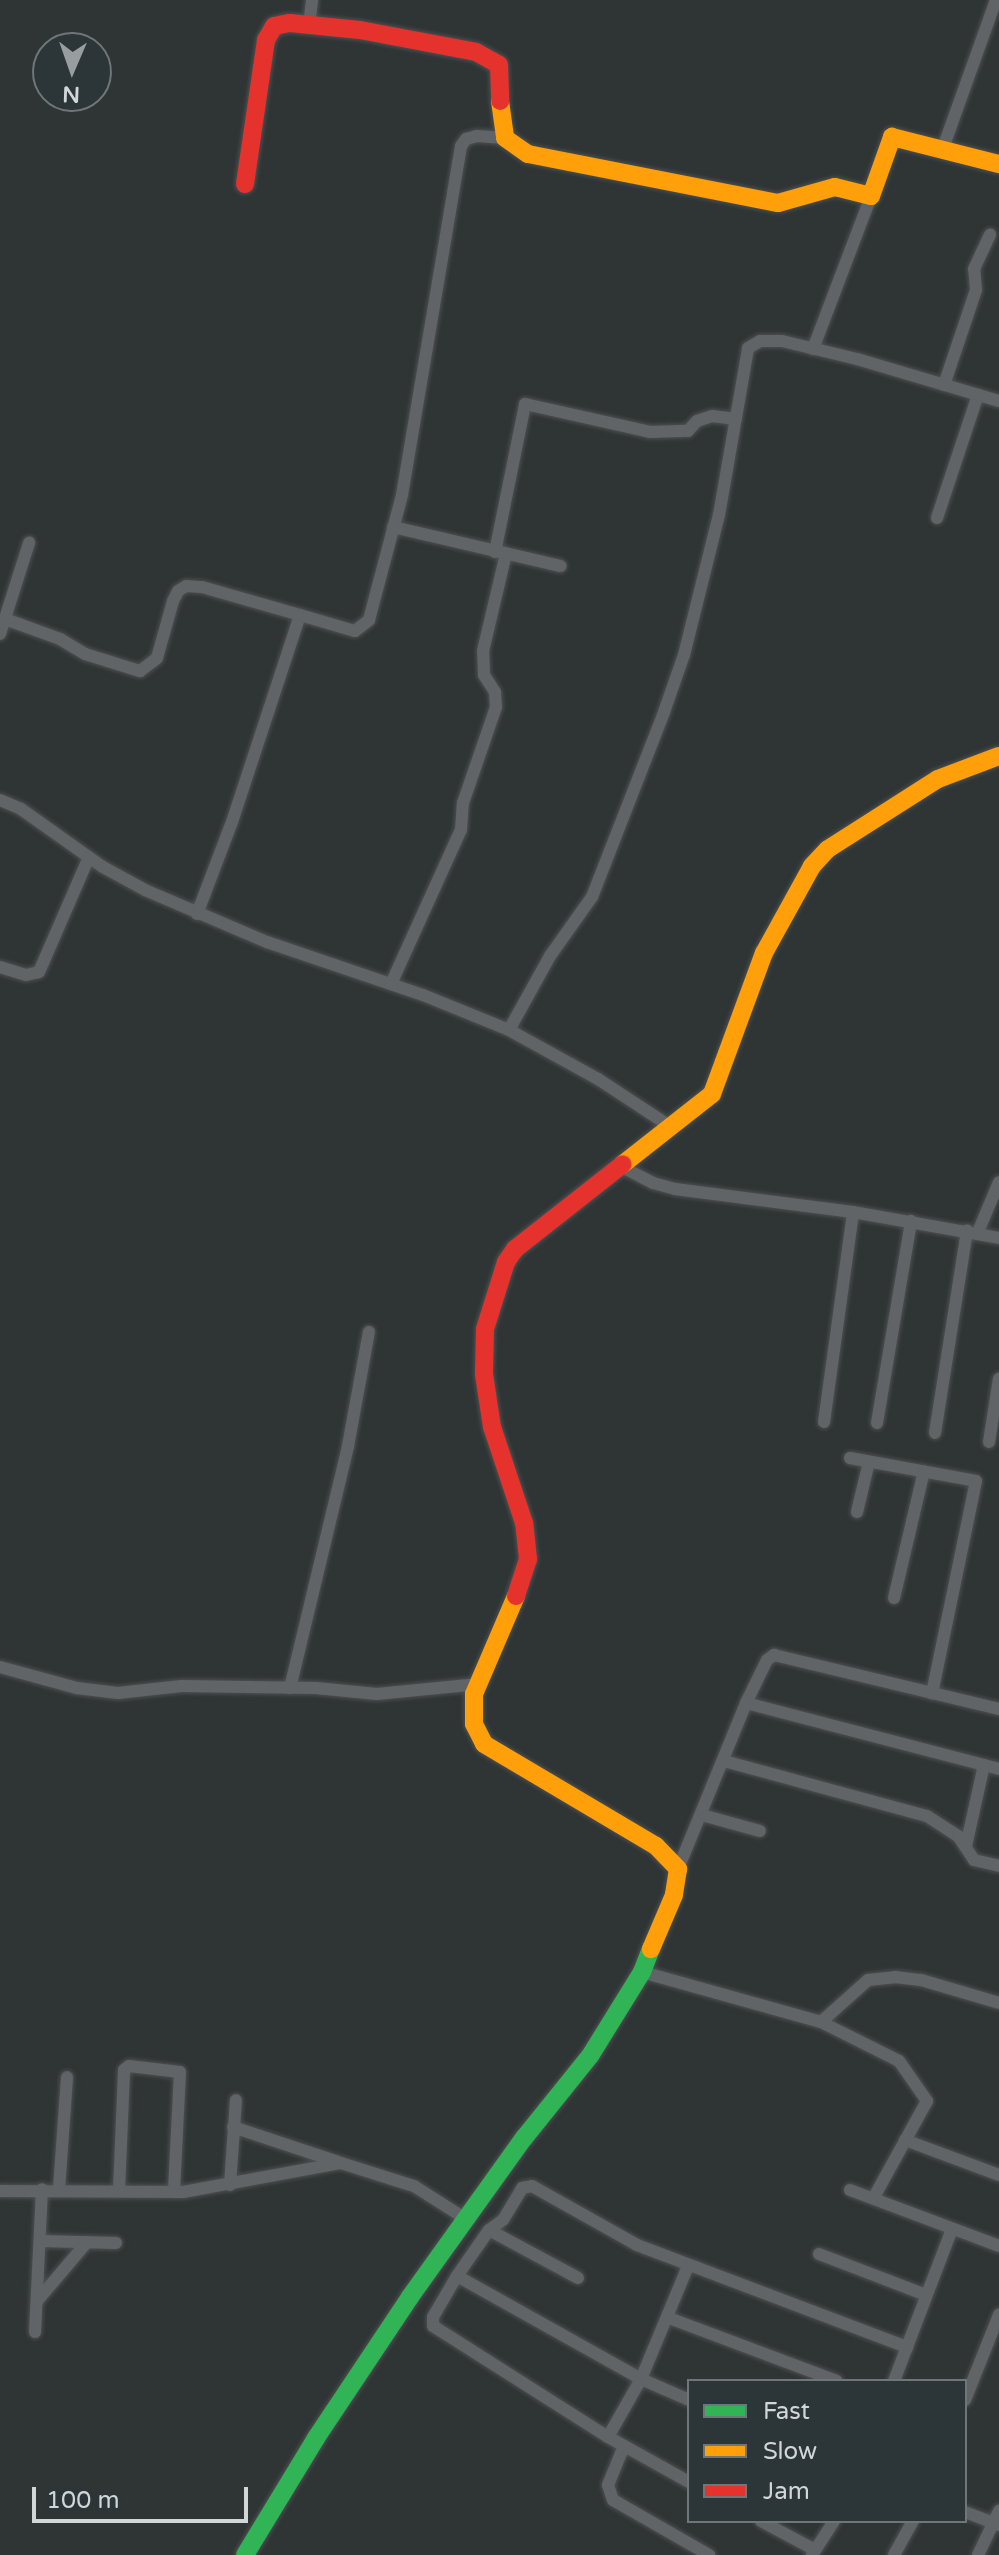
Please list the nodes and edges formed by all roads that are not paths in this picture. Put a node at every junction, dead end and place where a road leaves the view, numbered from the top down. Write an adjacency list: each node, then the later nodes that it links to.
1 (312, 0): 3 (street)
2 (996, 0): 5 (street)
3 (309, 25): 4 (street); 7 (street)
4 (505, 138): 8 (street); 16 (street)
5 (943, 148): 6 (street); 8 (street)
6 (999, 164)
7 (245, 184)
8 (871, 196): 10 (street)
9 (990, 234): 11 (street)
10 (813, 349): 11 (street); 14 (street)
11 (944, 385): 12 (street)
12 (978, 395): 13 (street); 15 (street)
13 (999, 401)
14 (736, 419): 18 (street); 29 (street)
15 (937, 518)
16 (393, 527): 18 (street); 20 (street)
17 (29, 543): 21 (street)
18 (501, 553): 19 (street); 28 (street)
19 (561, 566)
20 (300, 615): 21 (street); 26 (street)
21 (5, 619): 22 (street)
22 (0, 635)
23 (999, 756): 30 (street)
24 (0, 800): 25 (street)
25 (89, 857): 26 (street); 27 (street)
26 (197, 914): 28 (street)
27 (0, 967)
28 (391, 984): 29 (street)
29 (509, 1030): 30 (street)
30 (671, 1127): 31 (street)
31 (620, 1166): 33 (street); 49 (street)
32 (999, 1182): 35 (street)
33 (853, 1212): 34 (street); 39 (street)
34 (911, 1221): 35 (street); 40 (street)
35 (972, 1232): 36 (street); 41 (street)
36 (999, 1238)
37 (369, 1332): 50 (street)
38 (999, 1379): 42 (street)
39 (824, 1422)
40 (877, 1423)
41 (935, 1433)
42 (989, 1442)
43 (850, 1458): 44 (street)
44 (869, 1462): 45 (street); 46 (street)
45 (924, 1471): 47 (street); 51 (street)
46 (857, 1512)
47 (894, 1598)
48 (0, 1667): 50 (street)
49 (479, 1684): 50 (street); 61 (street)
50 (290, 1688)
51 (932, 1693): 52 (street); 53 (street)
52 (746, 1703): 54 (street); 55 (street)
53 (999, 1709)
54 (724, 1761): 57 (street); 59 (street)
55 (984, 1765): 56 (street); 59 (street)
56 (999, 1769)
57 (702, 1815): 58 (street); 61 (street)
58 (760, 1831)
59 (966, 1846): 60 (street)
60 (999, 1866)
61 (678, 1869): 62 (street)
62 (642, 1972): 64 (street); 79 (street)
63 (999, 2003): 64 (street)
64 (821, 2022): 68 (street)
65 (67, 2077): 73 (street)
66 (236, 2100): 67 (street)
67 (233, 2127): 69 (street); 71 (street)
68 (905, 2140): 70 (street); 78 (street)
69 (341, 2163): 71 (street); 79 (street)
70 (999, 2175)
71 (230, 2185): 77 (street)
72 (42, 2189): 73 (street); 75 (street); 82 (street)
73 (59, 2189): 76 (street)
74 (850, 2190): 78 (street)
75 (0, 2191)
76 (119, 2191): 77 (street); 77 (street)
77 (174, 2192)
78 (874, 2197): 80 (street)
79 (466, 2219): 110 (street)
80 (952, 2229): 85 (street); 90 (street)
81 (489, 2230): 87 (street); 88 (street); 89 (street)
82 (41, 2241): 83 (street); 91 (street)
83 (87, 2242): 84 (street); 91 (street)
84 (116, 2243)
85 (999, 2246)
86 (819, 2254): 90 (street)
87 (688, 2266): 93 (street); 95 (street)
88 (457, 2276): 96 (street); 101 (street)
89 (578, 2278)
90 (926, 2295): 95 (street)
91 (37, 2301): 94 (street)
92 (999, 2315): 99 (street)
93 (669, 2318): 96 (street); 97 (street)
94 (35, 2332)
95 (907, 2347): 98 (street)
96 (641, 2379): 100 (street); 101 (street)
97 (832, 2379)
98 (895, 2379)
99 (967, 2395)
100 (687, 2399)
101 (608, 2437): 102 (street)
102 (624, 2446): 103 (street); 111 (street)
103 (687, 2481)
104 (967, 2512): 105 (street)
105 (997, 2520): 113 (street)
106 (764, 2523): 109 (street)
107 (833, 2523): 109 (street)
108 (912, 2523): 112 (street)
109 (813, 2553)
110 (245, 2555)
111 (709, 2555)
112 (894, 2555)
113 (978, 2555)

